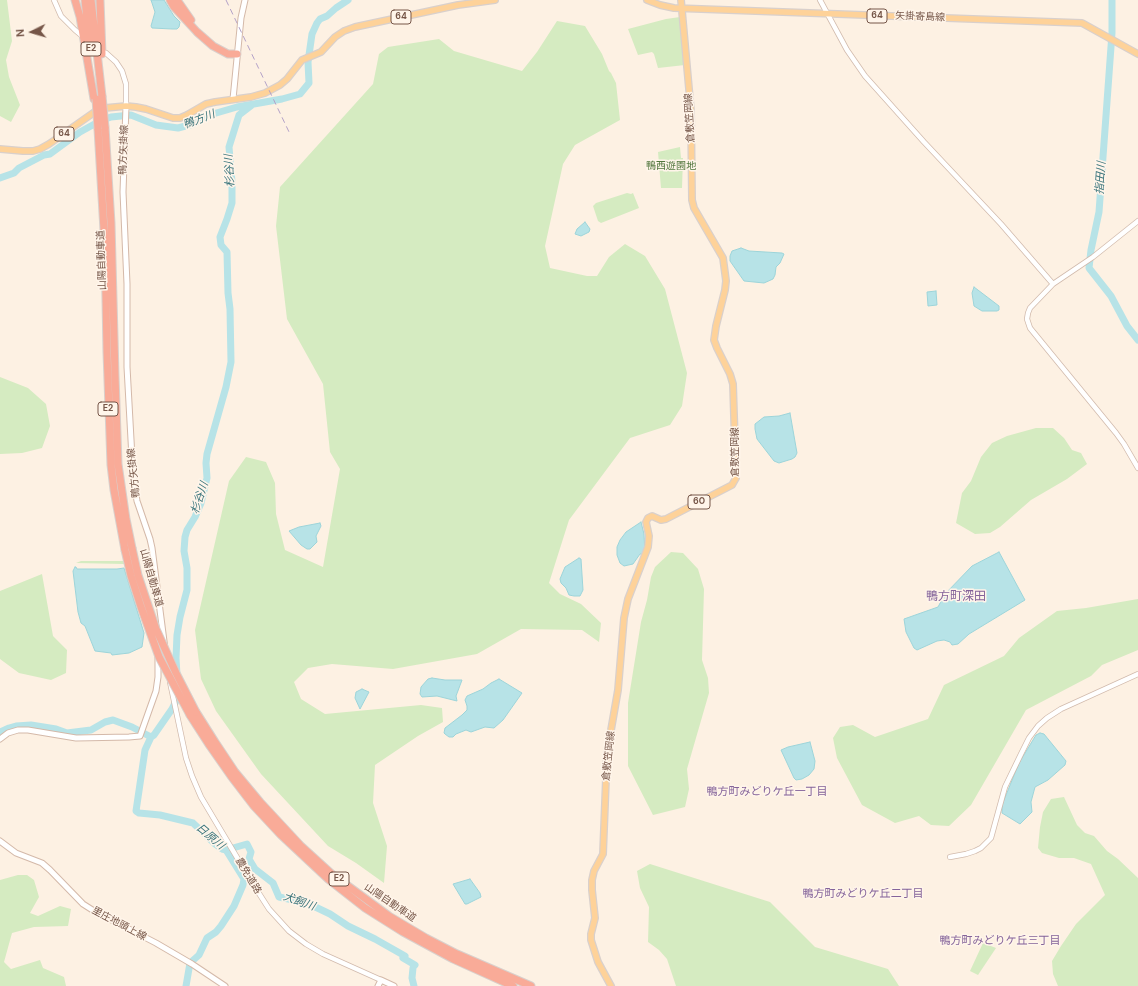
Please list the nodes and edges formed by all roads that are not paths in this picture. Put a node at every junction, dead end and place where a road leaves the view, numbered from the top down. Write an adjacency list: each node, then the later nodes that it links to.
1 (54, 0): 15 (street)
2 (75, 0): 20 (highway)
3 (85, 0): 20 (highway, 山陽自動車道 / E2)
4 (91, 0): 19 (highway, 山陽自動車道 / E2)
5 (100, 0): 19 (highway)
6 (170, 0): 17 (highway)
7 (178, 0): 17 (highway)
8 (245, 0): 17 (main road)
9 (495, 0): 21 (main road, 64)
10 (646, 0): 13 (main road, 矢掛寄島線 / 64)
11 (681, 0): 13 (main road, 倉敷笠岡線 / 60)
12 (820, 0): 14 (street)
13 (682, 8): 14 (main road, 矢掛寄島線 / 64); 41 (main road, 倉敷笠岡線 / 60)
14 (827, 14): 18 (main road, 矢掛寄島線 / 64); 25 (street)
15 (82, 35)
16 (106, 52): 22 (street)
17 (237, 54): 21 (main road)
18 (1138, 54)
19 (101, 81): 20 (highway, 山陽自動車道 / E2)
20 (97, 98): 31 (highway, 山陽自動車道 / E2, bridge)
21 (232, 99): 22 (main road, 64)
22 (126, 108): 23 (main road, 64); 27 (main road, 鴨方矢掛線)
23 (0, 149)
24 (1138, 221): 25 (street)
25 (1053, 284): 26 (street)
26 (1138, 468)
27 (165, 649): 29 (main road); 30 (street, 農免道路)
28 (1138, 674): 34 (street)
29 (158, 681): 30 (main road); 32 (main road)
30 (170, 682): 35 (street, 農免道路)
31 (193, 713): 39 (highway, 山陽自動車道 / E2); 40 (highway, 山陽自動車道 / E2)
32 (0, 739)
33 (0, 841): 36 (main road, 里庄地頭上線)
34 (950, 857)
35 (381, 980): 37 (main road); 38 (main road)
36 (225, 986)
37 (378, 986)
38 (394, 986)
39 (513, 986)
40 (531, 986)
41 (611, 986)

